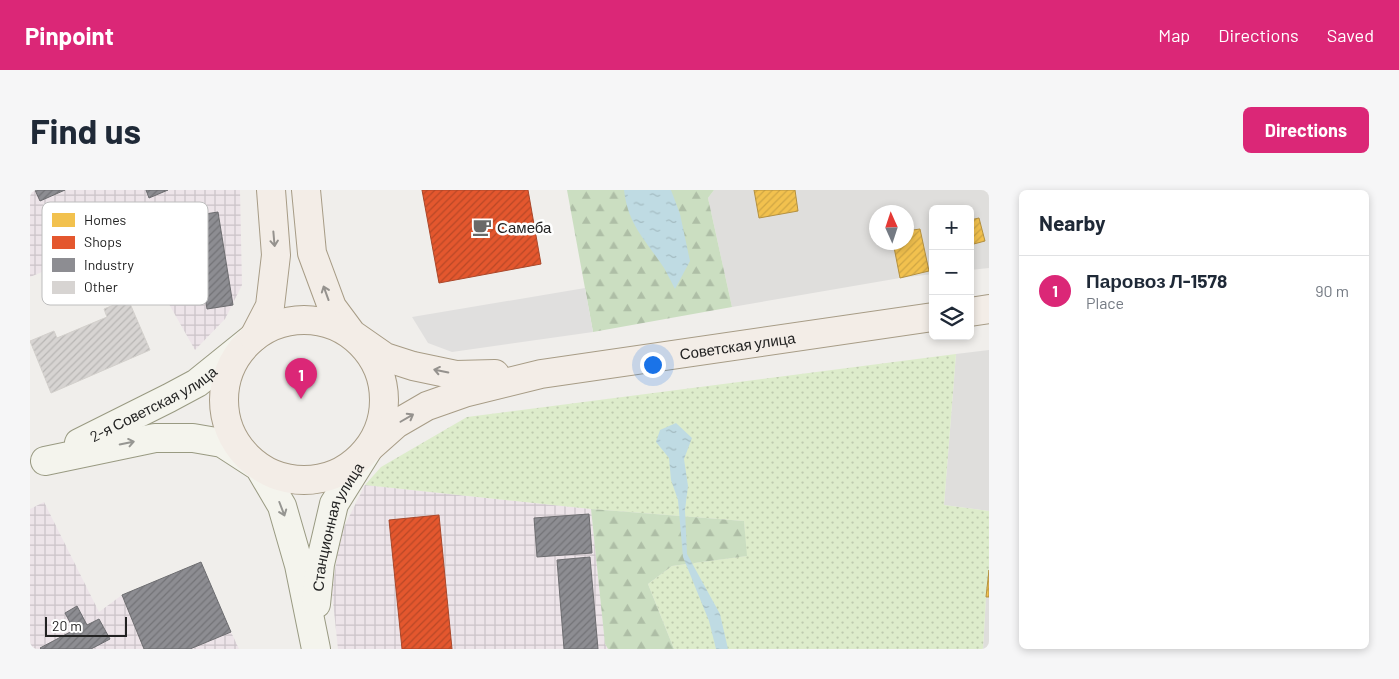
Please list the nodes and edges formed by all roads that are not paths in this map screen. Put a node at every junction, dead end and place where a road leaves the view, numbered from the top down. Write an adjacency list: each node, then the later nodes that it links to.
1 (271, 190): 7 (main road, one-way to 7)
2 (306, 190): 6 (main road, one-way to 2)
3 (989, 309): 4 (main road)
4 (974, 311)
5 (929, 318): 8 (main road, Советская улица)
6 (352, 334): 7 (main road); 8 (main road, Советская улица, one-way to 6); 9 (main road)
7 (254, 337): 10 (street, 2-я Советская улица); 11 (main road)
8 (541, 374): 9 (main road, Советская улица, one-way to 8)
9 (368, 448): 11 (main road); 12 (street, Станционная улица)
10 (37, 464): 11 (street, 2-я Советская улица, one-way to 11)
11 (259, 466): 12 (street, Станционная улица, one-way to 12)
12 (314, 643)

